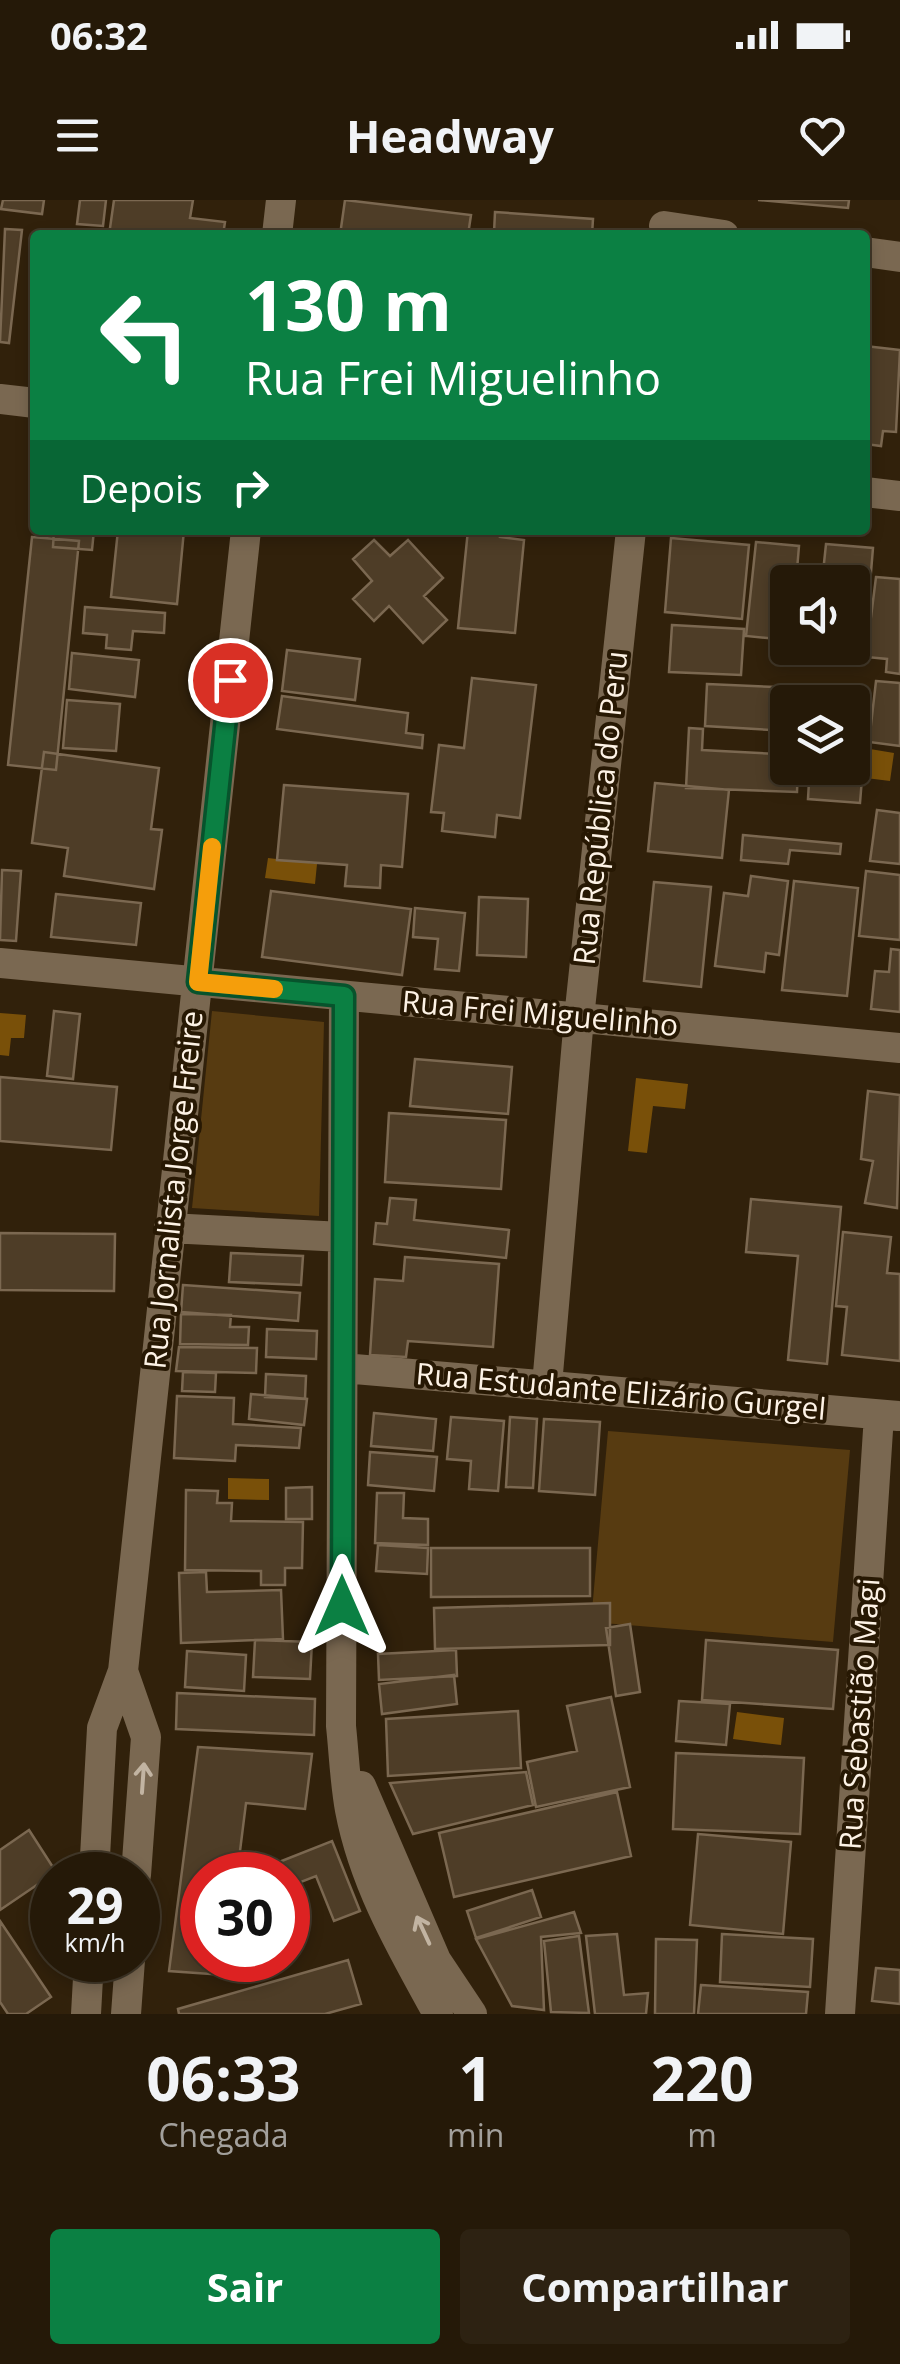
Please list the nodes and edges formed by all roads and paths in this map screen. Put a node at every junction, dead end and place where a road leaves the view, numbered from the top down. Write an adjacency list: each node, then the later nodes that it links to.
1 (280, 200): 3 (street)
2 (665, 220): 4 (street)
3 (277, 230)
4 (704, 230)
5 (870, 253): 6 (street)
6 (900, 256)
7 (0, 399): 8 (street)
8 (30, 402)
9 (870, 493): 10 (street)
10 (900, 496)
11 (245, 535): 14 (street, Rua Jornalista Jorge Freire)
12 (631, 535): 16 (street, Rua República do Peru)
13 (0, 962): 14 (street, Rua Frei Miguelinho)
14 (198, 982): 15 (street, Rua Frei Miguelinho); 18 (street, Rua Jornalista Jorge Freire)
15 (344, 996): 16 (street, Rua Frei Miguelinho); 19 (street)
16 (579, 1018): 17 (street, Rua Frei Miguelinho); 21 (street, Rua República do Peru)
17 (900, 1048)
18 (169, 1228): 19 (street); 23 (street, Rua Jornalista Jorge Freire)
19 (343, 1237): 20 (street)
20 (343, 1368): 21 (street, Rua Estudante Elizário Gurgel); 24 (street)
21 (547, 1386): 22 (street, Rua Estudante Elizário Gurgel)
22 (890, 1416): 33 (street, Rua Sebastião Magi)
23 (122, 1671): 25 (street, Rua Jornalista Jorge Freire); 26 (street, Rua Jornalista Jorge Freire, one-way to 23)
24 (342, 1726): 31 (street); 32 (street, one-way to 24)
25 (95, 1852)
26 (138, 1852)
27 (88, 1982): 29 (street)
28 (128, 1982): 30 (street)
29 (86, 2014)
30 (126, 2014)
31 (438, 2014)
32 (472, 2014)
33 (840, 2014)

